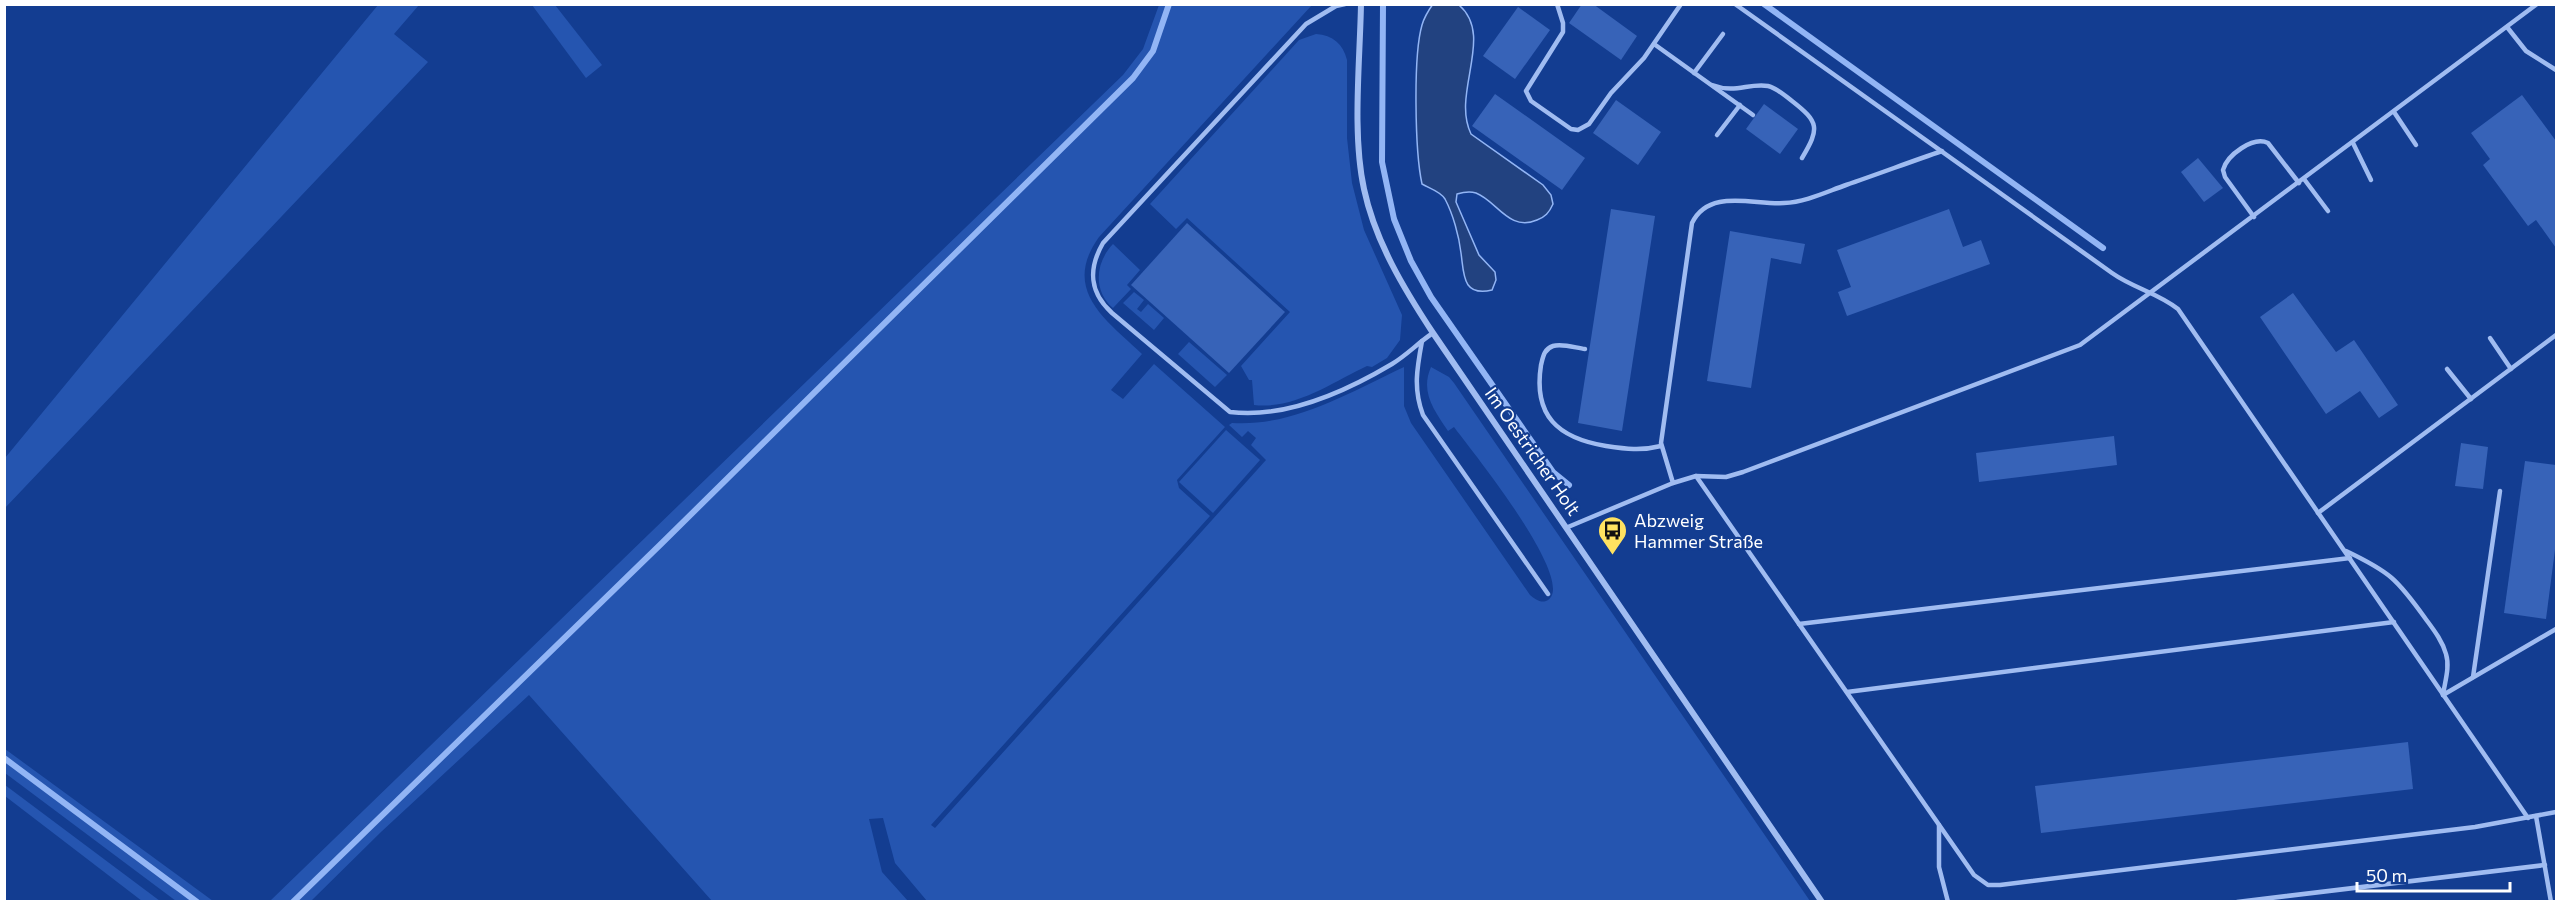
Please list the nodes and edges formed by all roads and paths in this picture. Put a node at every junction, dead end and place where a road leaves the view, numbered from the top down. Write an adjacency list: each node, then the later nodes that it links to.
1 (1345, 4): 30 (lane)
2 (1361, 4): 27 (street, Im Oestricher Holt)
3 (1557, 4): 9 (lane)
4 (1681, 4): 9 (lane)
5 (1735, 4): 19 (lane)
6 (2536, 5): 7 (lane)
7 (2506, 27): 10 (lane); 14 (lane)
8 (1723, 34): 11 (lane)
9 (1654, 44): 11 (lane)
10 (2556, 70)
11 (1694, 72): 12 (lane)
12 (1712, 85): 13 (lane); 20 (lane)
13 (1740, 105): 15 (lane); 16 (lane)
14 (2394, 112): 17 (lane); 18 (lane)
15 (1753, 115)
16 (1717, 135)
17 (2353, 143): 21 (lane); 22 (lane)
18 (2416, 144)
19 (1942, 151): 26 (lane); 35 (lane)
20 (1802, 158)
21 (2304, 179): 23 (lane); 24 (lane)
22 (2371, 180)
23 (2299, 183): 25 (lane); 25 (lane)
24 (2328, 211)
25 (2254, 217): 26 (lane)
26 (2152, 293): 36 (lane); 39 (lane)
27 (1433, 333): 30 (lane); 40 (street, Im Oestricher Holt)
28 (2556, 335): 33 (lane)
29 (2490, 338): 33 (lane)
30 (1422, 340): 43 (lane)
31 (1585, 349): 35 (lane)
32 (2447, 369): 34 (lane)
33 (2511, 369): 34 (lane)
34 (2471, 399): 39 (lane)
35 (1661, 446): 37 (lane)
36 (1696, 476): 37 (lane); 45 (lane)
37 (1673, 483): 40 (lane)
38 (2500, 491): 47 (lane)
39 (2318, 513): 41 (lane)
40 (1568, 527): 55 (street, Im Oestricher Holt)
41 (2344, 550): 42 (lane); 49 (lane)
42 (2350, 558): 44 (lane); 45 (lane)
43 (1548, 594)
44 (2394, 622): 48 (lane); 49 (lane)
45 (1799, 624): 48 (lane)
46 (2556, 629): 47 (lane)
47 (2473, 677): 49 (lane)
48 (1846, 692): 53 (lane)
49 (2443, 694): 52 (lane)
50 (2556, 812): 51 (lane)
51 (2536, 816): 52 (lane); 54 (lane)
52 (2528, 818): 53 (lane)
53 (1939, 825): 56 (lane)
54 (2545, 865): 57 (lane); 58 (lane)
55 (1822, 902)
56 (1948, 902)
57 (2237, 902)
58 (2551, 902)

